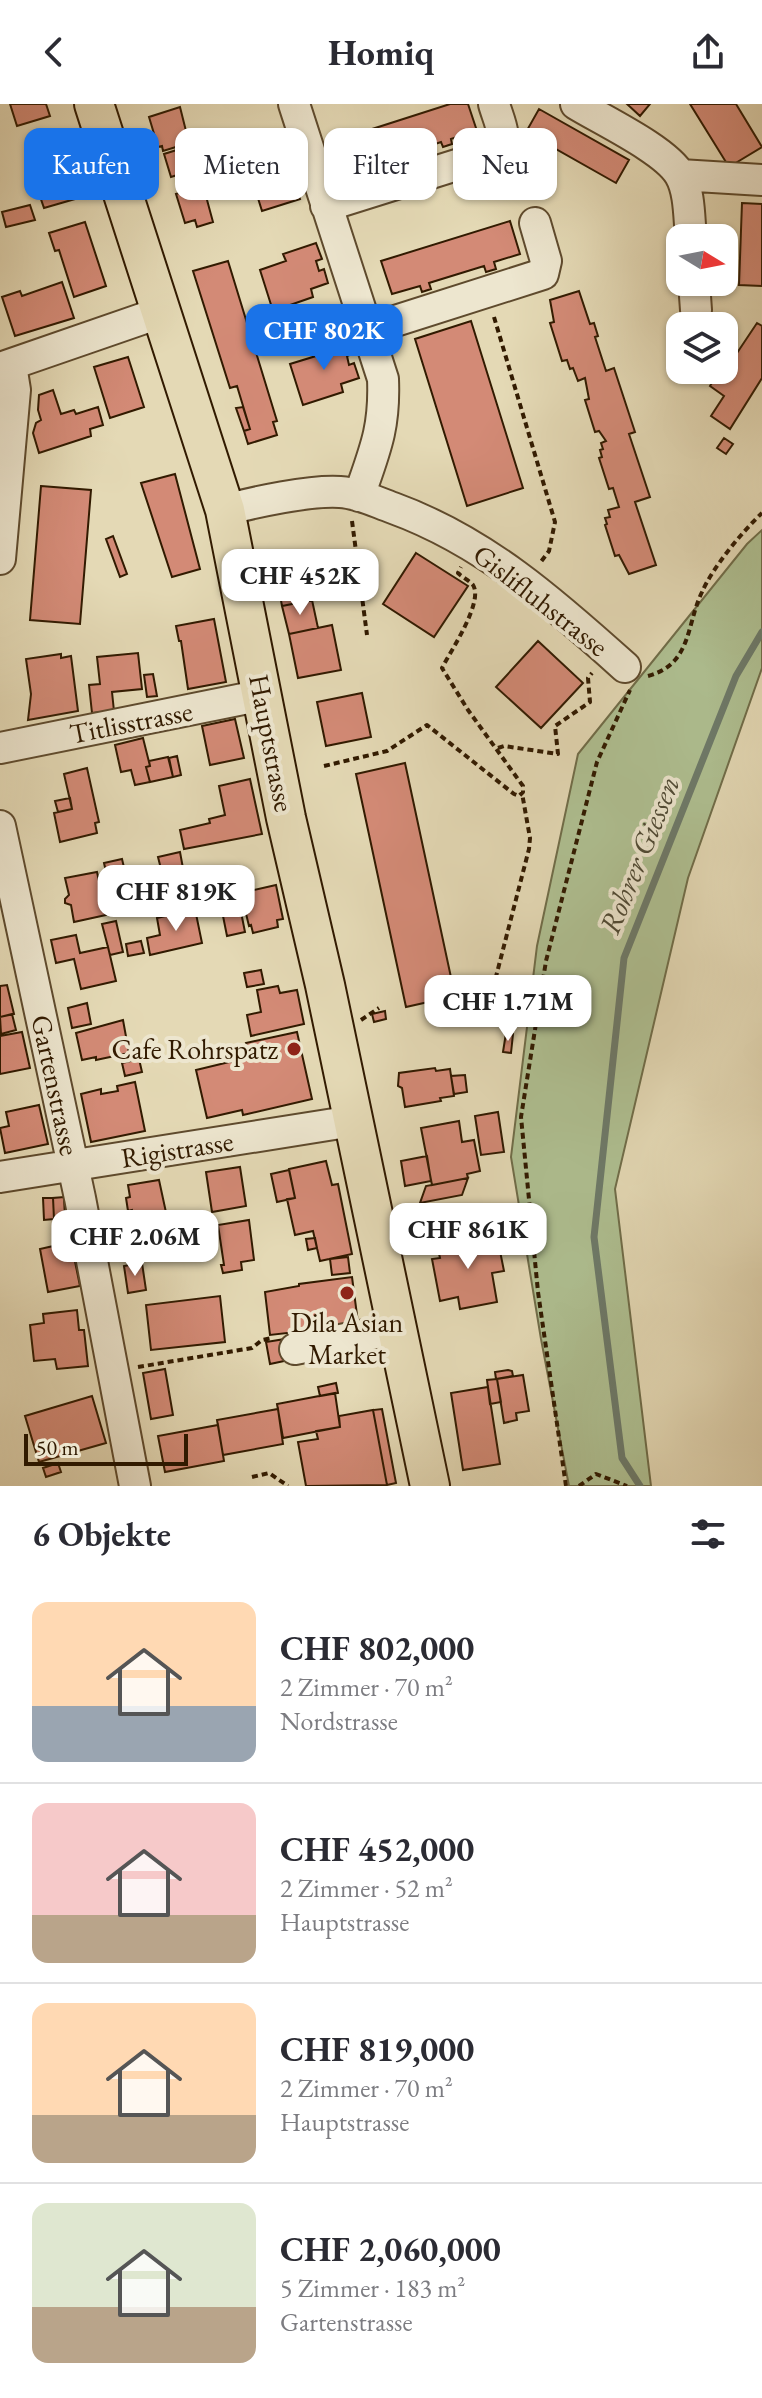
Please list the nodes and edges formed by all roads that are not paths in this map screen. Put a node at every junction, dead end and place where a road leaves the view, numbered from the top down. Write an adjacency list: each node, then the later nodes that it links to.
1 (94, 104): 10 (main road, Hauptstrasse)
2 (294, 104): 7 (street)
3 (494, 104): 7 (street)
4 (576, 104): 5 (street)
5 (680, 175): 6 (street); 9 (street)
6 (762, 180)
7 (326, 206): 11 (street)
8 (535, 223): 11 (street)
9 (690, 224)
10 (162, 312): 12 (street); 14 (main road, Hauptstrasse)
11 (367, 330): 13 (street)
12 (5, 367): 15 (street)
13 (359, 496): 14 (street, Gislifluhstrasse); 16 (street, Gislifluhstrasse)
14 (225, 510): 17 (main road, Hauptstrasse)
15 (0, 559)
16 (616, 660)
17 (263, 695): 18 (street, Titlisstrasse); 20 (main road, Hauptstrasse)
18 (0, 748)
19 (0, 826): 21 (street, Gartenstrasse)
20 (353, 1121): 21 (street, Rigistrasse); 23 (main road, Hauptstrasse)
21 (74, 1166): 22 (street, Rigistrasse); 25 (street, Gartenstrasse)
22 (0, 1177)
23 (396, 1329): 24 (street); 26 (main road, Hauptstrasse)
24 (295, 1349)
25 (135, 1486)
26 (430, 1486)

